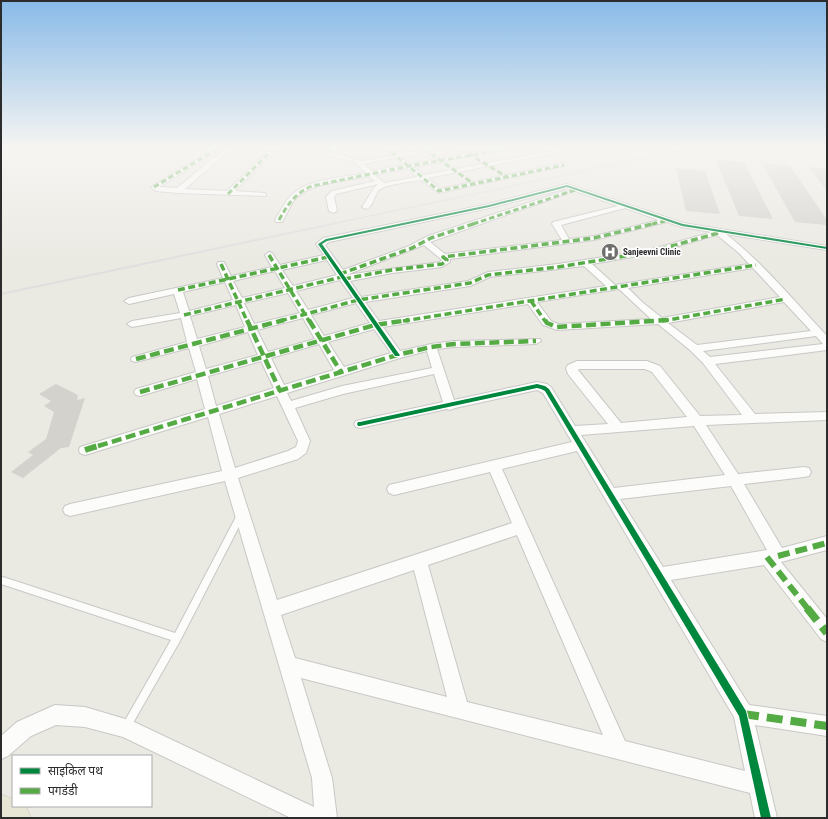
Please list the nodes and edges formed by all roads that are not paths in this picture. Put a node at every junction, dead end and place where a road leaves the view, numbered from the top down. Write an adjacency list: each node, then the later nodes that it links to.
1 (154, 187): 12 (street)
2 (182, 187): 12 (street)
3 (235, 187): 13 (street)
4 (312, 187): 18 (street)
5 (362, 187): 17 (street)
6 (378, 187): 16 (street)
7 (434, 187): 8 (street)
8 (458, 187)
9 (561, 187): 25 (street)
10 (573, 187): 11 (street)
11 (577, 189): 15 (street); 21 (street)
12 (178, 191): 13 (street)
13 (228, 194): 14 (street)
14 (264, 196)
15 (625, 206): 19 (street); 22 (street)
16 (366, 207)
17 (333, 211)
18 (279, 220)
19 (667, 220): 20 (street); 22 (street)
20 (720, 232): 23 (street); 27 (street); 29 (street)
21 (424, 241): 26 (street); 31 (street)
22 (567, 242): 26 (street)
23 (827, 248)
24 (269, 255): 30 (street)
25 (328, 257): 30 (street); 31 (street)
26 (443, 257): 31 (street)
27 (586, 263): 33 (street); 37 (street)
28 (221, 264): 32 (street)
29 (756, 264): 33 (street); 36 (street)
30 (278, 268): 32 (street); 34 (street)
31 (342, 277): 34 (street); 37 (street)
32 (228, 279): 35 (street); 40 (street)
33 (616, 287): 39 (street); 43 (street)
34 (291, 289): 40 (street); 41 (street)
35 (178, 290): 38 (street); 42 (street)
36 (786, 299): 43 (street); 47 (street)
37 (358, 300): 41 (street); 45 (street)
38 (129, 301)
39 (531, 301): 43 (street); 45 (street)
40 (238, 302): 42 (street); 46 (street)
41 (305, 313): 46 (street); 48 (street)
42 (184, 315): 44 (street); 51 (street)
43 (660, 321): 54 (street)
44 (132, 324)
45 (376, 325): 48 (street); 55 (street)
46 (250, 328): 51 (street); 56 (street)
47 (818, 333): 50 (street); 54 (street)
48 (322, 340): 56 (street); 60 (street)
49 (536, 341): 52 (street)
50 (827, 342)
51 (192, 344): 57 (street); 61 (street)
52 (431, 347): 55 (street); 59 (street)
53 (827, 347): 58 (street)
54 (695, 349): 58 (street)
55 (396, 355): 60 (street)
56 (264, 357): 61 (street); 62 (street)
57 (136, 359)
58 (707, 361): 68 (street)
59 (438, 370): 64 (street); 65 (street)
60 (342, 372): 62 (street)
61 (201, 375): 63 (street); 66 (street)
62 (280, 391): 64 (street); 66 (street)
63 (140, 392)
64 (288, 406): 77 (street)
65 (450, 406): 70 (street); 72 (street)
66 (212, 411): 74 (street); 77 (street)
67 (827, 416): 68 (street)
68 (752, 419): 69 (street)
69 (697, 421): 71 (street); 71 (street); 78 (street)
70 (360, 424)
71 (618, 427): 72 (street)
72 (572, 431): 73 (street)
73 (581, 445): 75 (street); 80 (street)
74 (85, 450)
75 (494, 465): 79 (street); 83 (street)
76 (804, 472): 78 (street)
77 (230, 475): 81 (street); 82 (street)
78 (734, 479): 80 (street); 85 (street)
79 (394, 489)
80 (610, 494): 87 (street)
81 (70, 510)
82 (242, 512): 89 (street); 91 (lane)
83 (521, 527): 86 (street); 98 (street)
84 (827, 543): 85 (street)
85 (773, 557): 87 (street); 90 (street)
86 (419, 561): 89 (street); 93 (street)
87 (660, 575): 94 (street)
88 (4, 581): 91 (lane)
89 (272, 610): 92 (street)
90 (827, 633)
91 (177, 638): 96 (lane)
92 (289, 666): 93 (street); 103 (street)
93 (460, 710): 98 (street)
94 (744, 714): 95 (street); 99 (street)
95 (827, 726)
96 (125, 728): 97 (street); 102 (street)
97 (1, 749)
98 (619, 750): 99 (street)
99 (759, 785): 104 (street)
100 (1, 811): 101 (main road)
101 (14, 818)
102 (314, 818)
103 (326, 818)
104 (766, 818)

